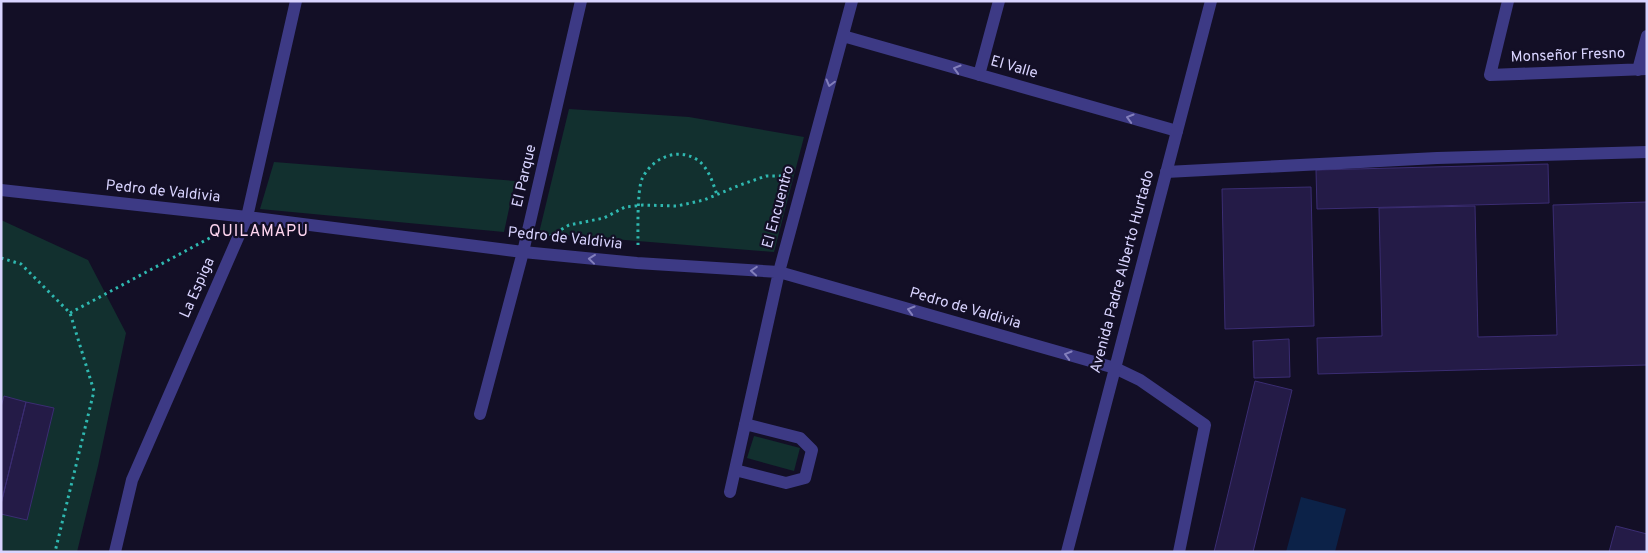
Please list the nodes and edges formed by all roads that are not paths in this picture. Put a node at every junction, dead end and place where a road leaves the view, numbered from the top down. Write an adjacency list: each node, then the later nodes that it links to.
1 (296, 1): 15 (street, La Espiga)
2 (581, 1): 16 (street, El Parque)
3 (852, 1): 7 (street, El Encuentro)
4 (999, 1): 10 (street)
5 (1211, 1): 11 (street, Avenida Padre Alberto Hurtado)
6 (1508, 1): 9 (street, Monseñor Fresno)
7 (843, 36): 10 (street, El Valle, one-way to 7); 17 (street, El Encuentro, one-way to 17)
8 (1647, 36): 9 (street)
9 (1643, 70)
10 (979, 75): 11 (street, El Valle, one-way to 10)
11 (1177, 131): 13 (street, Avenida Padre Alberto Hurtado)
12 (1647, 152): 13 (street)
13 (1166, 172): 18 (street, Avenida Padre Alberto Hurtado)
14 (1, 190): 15 (street, Pedro de Valdivia)
15 (247, 218): 16 (street, Pedro de Valdivia); 23 (street, La Espiga)
16 (524, 252): 17 (street, Pedro de Valdivia, one-way to 16); 19 (street, El Parque)
17 (779, 272): 18 (street, Pedro de Valdivia, one-way to 17); 20 (street, El Encuentro)
18 (1115, 368): 24 (street, Avenida Padre Alberto Hurtado); 25 (street, Pedro de Valdivia)
19 (480, 414)
20 (745, 424): 21 (street, El Encuentro); 21 (street)
21 (735, 470): 22 (street, El Encuentro)
22 (730, 492)
23 (115, 552)
24 (1066, 552)
25 (1179, 552)

